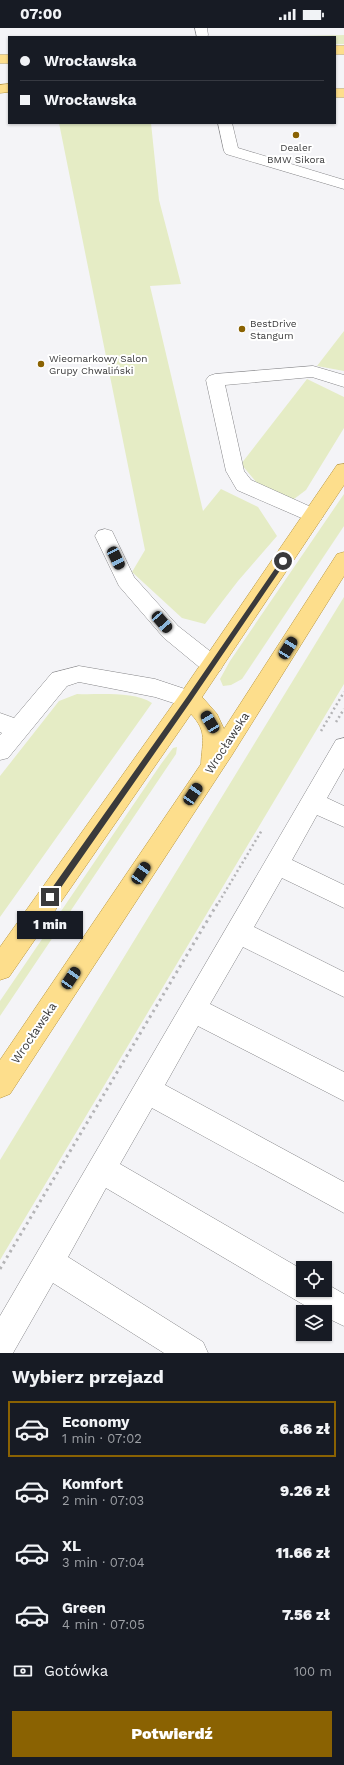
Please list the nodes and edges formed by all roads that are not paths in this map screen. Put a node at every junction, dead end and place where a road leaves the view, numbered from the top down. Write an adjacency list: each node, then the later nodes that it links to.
1 (225, 124): 2 (street)
2 (344, 185)
3 (344, 381): 5 (street)
4 (344, 470): 5 (main road)
5 (313, 516): 8 (main road)
6 (104, 536): 8 (street)
7 (344, 559): 13 (main road, Wrocławska)
8 (212, 665): 9 (main road)
9 (189, 699): 10 (street); 13 (main road); 19 (main road)
10 (9, 726): 12 (street)
11 (344, 747): 14 (street)
12 (0, 751)
13 (211, 768): 22 (main road, Wrocławska)
14 (312, 802): 15 (street); 16 (street)
15 (344, 817)
16 (277, 864): 17 (street); 18 (street)
17 (344, 897)
18 (238, 932): 20 (street); 21 (street)
19 (0, 968)
20 (344, 985)
21 (193, 1009): 23 (street); 24 (street)
22 (0, 1084)
23 (344, 1087)
24 (147, 1090): 25 (street); 26 (street)
25 (101, 1169): 27 (street); 28 (street)
26 (344, 1198)
27 (48, 1262): 31 (street); 32 (street)
28 (296, 1283)
29 (320, 1297): 30 (street)
30 (344, 1311)
31 (0, 1346)
32 (192, 1353)

